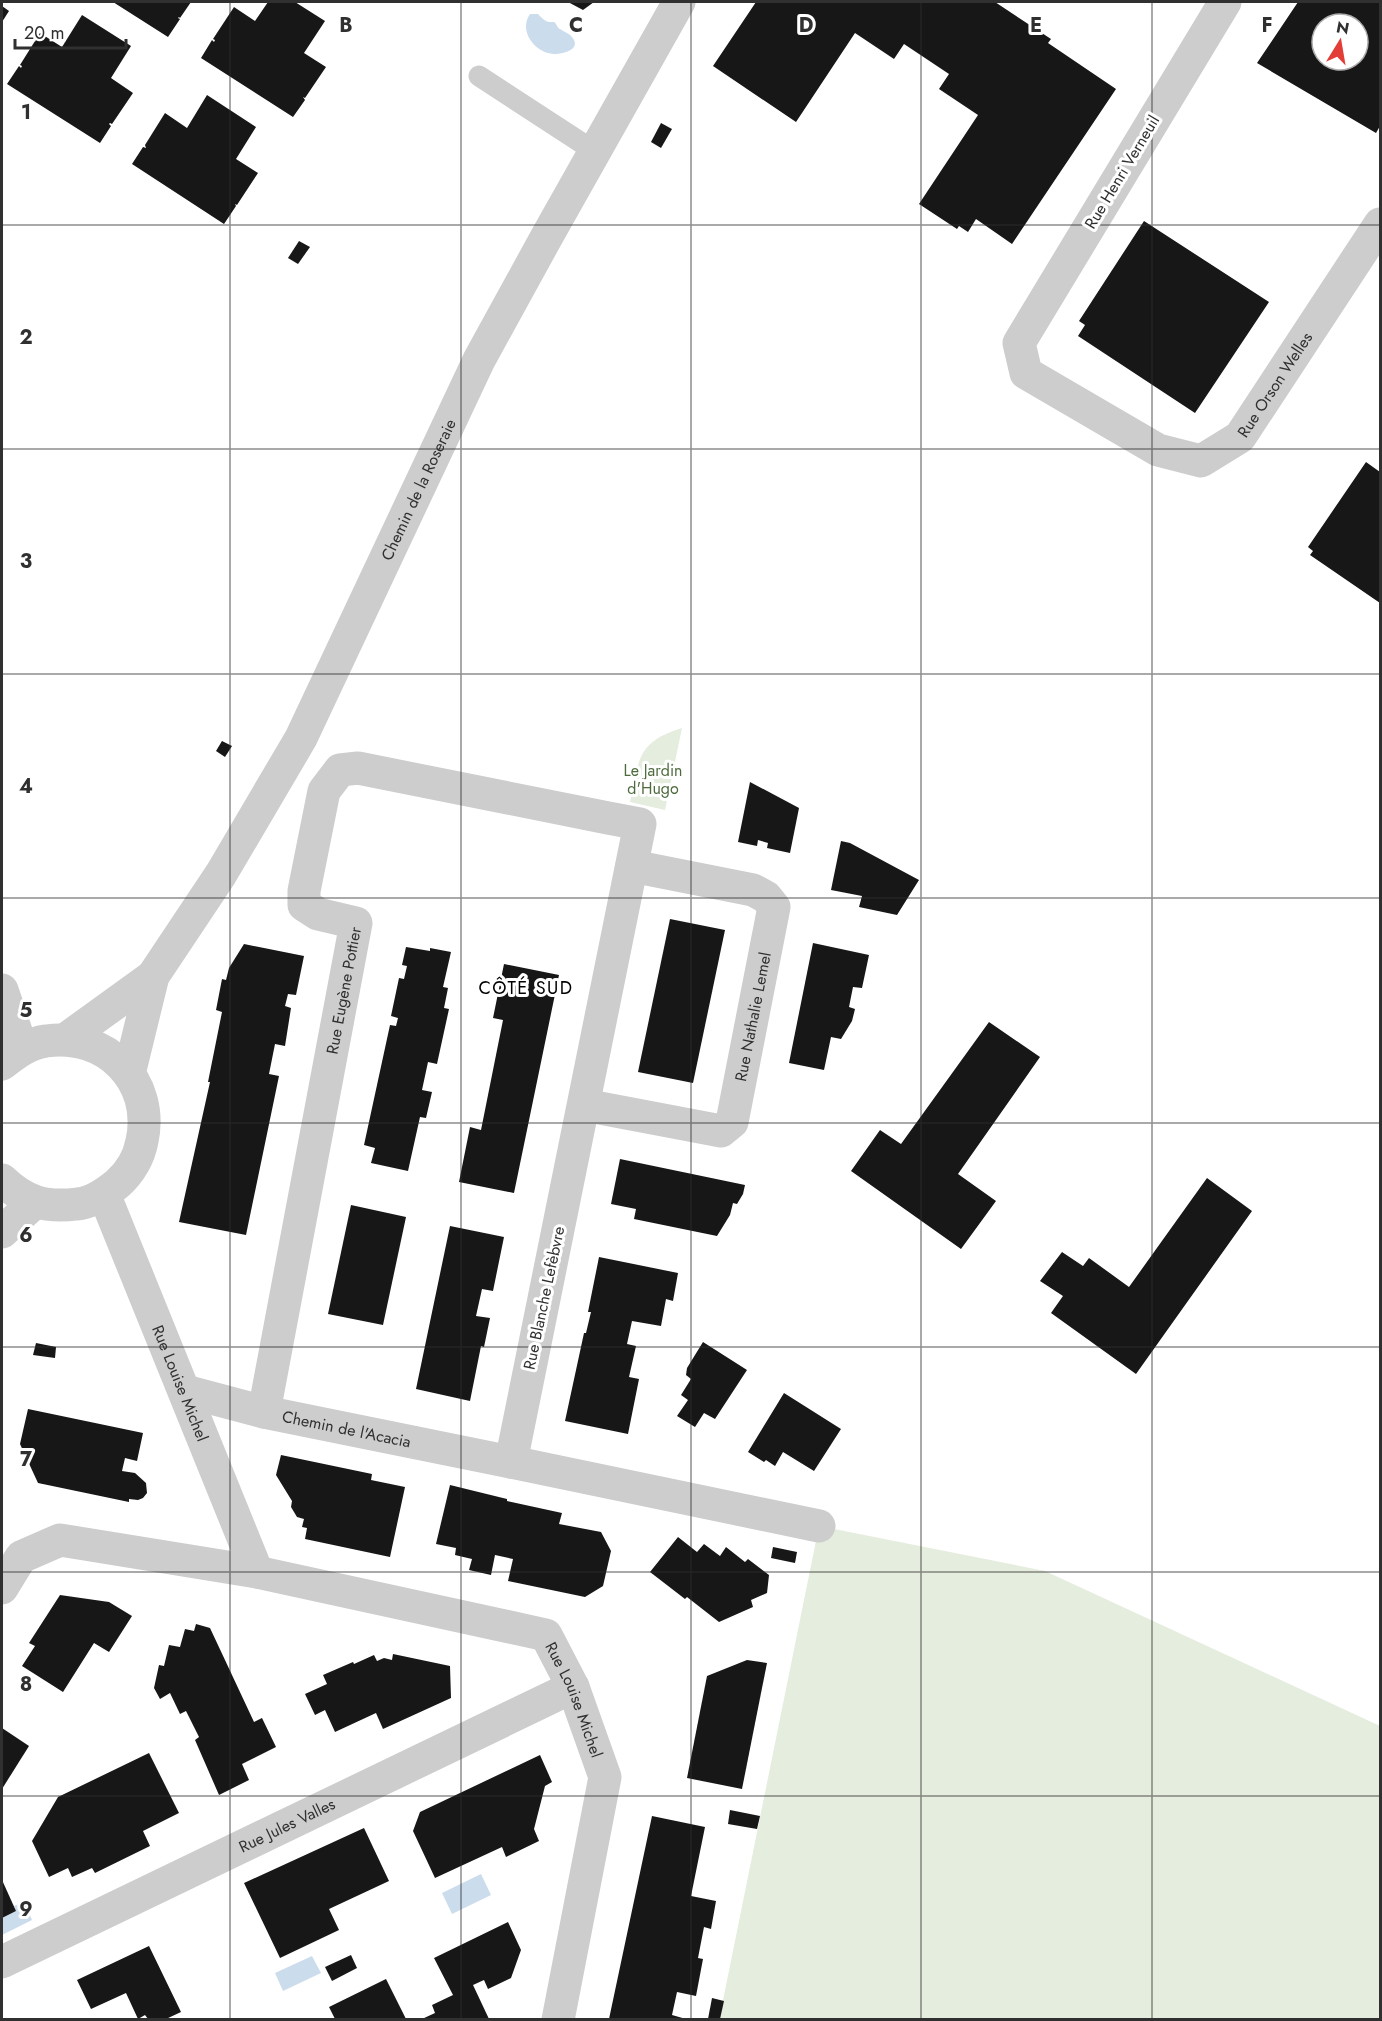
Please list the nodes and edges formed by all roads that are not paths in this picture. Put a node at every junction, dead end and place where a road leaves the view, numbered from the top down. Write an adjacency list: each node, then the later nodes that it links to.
1 (679, 2): 4 (street, Chemin de la Roseraie)
2 (1225, 2): 6 (street, Rue Henri Verneuil)
3 (479, 76): 4 (lane)
4 (594, 152): 9 (street, Chemin de la Roseraie)
5 (1380, 224): 6 (street, Rue Orson Welles)
6 (1019, 344)
7 (640, 825): 8 (street, Rue Blanche Lefèbvre); 20 (street, Rue Eugène Pottier)
8 (632, 866): 14 (street, Rue Blanche Lefèbvre); 14 (street, Rue Nathalie Lemel)
9 (153, 976): 11 (street, Chemin de la Roseraie); 13 (street, Chemin de la Roseraie)
10 (2, 990): 12 (street)
11 (66, 1039): 12 (street); 13 (street)
12 (12, 1057)
13 (129, 1074): 16 (street)
14 (584, 1105): 21 (street, Rue Blanche Lefèbvre)
15 (2, 1180): 17 (street)
16 (104, 1194): 17 (street); 19 (street, Rue Louise Michel)
17 (35, 1202): 18 (street)
18 (2, 1232)
19 (185, 1391): 20 (street, Chemin de l'Acacia); 23 (street, Rue Louise Michel)
20 (264, 1412): 21 (street, Chemin de l'Acacia)
21 (511, 1462): 22 (street)
22 (819, 1526)
23 (258, 1572): 24 (street, Rue Louise Michel); 25 (street, Rue Louise Michel)
24 (2, 1588)
25 (573, 1687): 26 (street, Rue Jules Valles); 27 (street, Rue Louise Michel)
26 (2, 1962)
27 (558, 2019)

